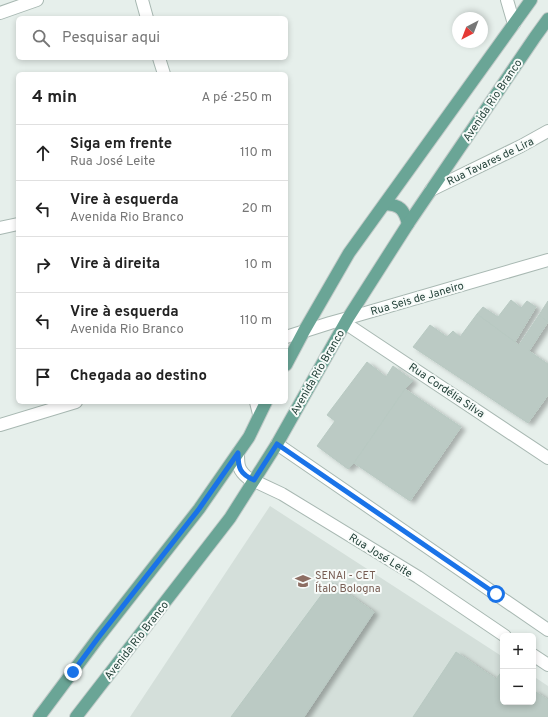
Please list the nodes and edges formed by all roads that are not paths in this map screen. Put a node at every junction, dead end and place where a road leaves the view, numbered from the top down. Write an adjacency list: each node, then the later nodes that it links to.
1 (37, 0): 5 (street)
2 (142, 0): 6 (street)
3 (507, 0): 8 (street)
4 (531, 0): 8 (main road)
5 (0, 13)
6 (146, 16)
7 (548, 19): 12 (main road, Avenida Rio Branco)
8 (514, 24): 13 (main road)
9 (160, 60): 10 (street)
10 (163, 72)
11 (548, 131): 12 (street, Rua Tavares de Lira)
12 (431, 190): 15 (main road, Avenida Rio Branco)
13 (385, 204): 15 (main road); 19 (main road)
14 (16, 224): 16 (street)
15 (408, 224): 18 (main road, Avenida Rio Branco)
16 (0, 228)
17 (548, 260): 18 (street, Rua Seis de Janeiro)
18 (347, 321): 19 (street, Rua Seis de Janeiro); 27 (main road, Avenida Rio Branco); 29 (street, Rua Cordélia Silva)
19 (304, 331): 20 (street, Rua Seis de Janeiro); 21 (main road)
20 (288, 336)
21 (288, 360)
22 (69, 404): 26 (street)
23 (256, 404): 25 (street)
24 (265, 404): 25 (main road)
25 (259, 414): 28 (main road)
26 (0, 425)
27 (277, 444): 30 (main road, Avenida Rio Branco); 31 (street)
28 (238, 453): 30 (street, Rua José Leite); 35 (main road)
29 (548, 458)
30 (254, 480): 32 (street, Rua José Leite); 36 (main road, Avenida Rio Branco)
31 (548, 630)
32 (501, 633)
33 (536, 657): 34 (street)
34 (548, 665)
35 (39, 717)
36 (76, 717)

